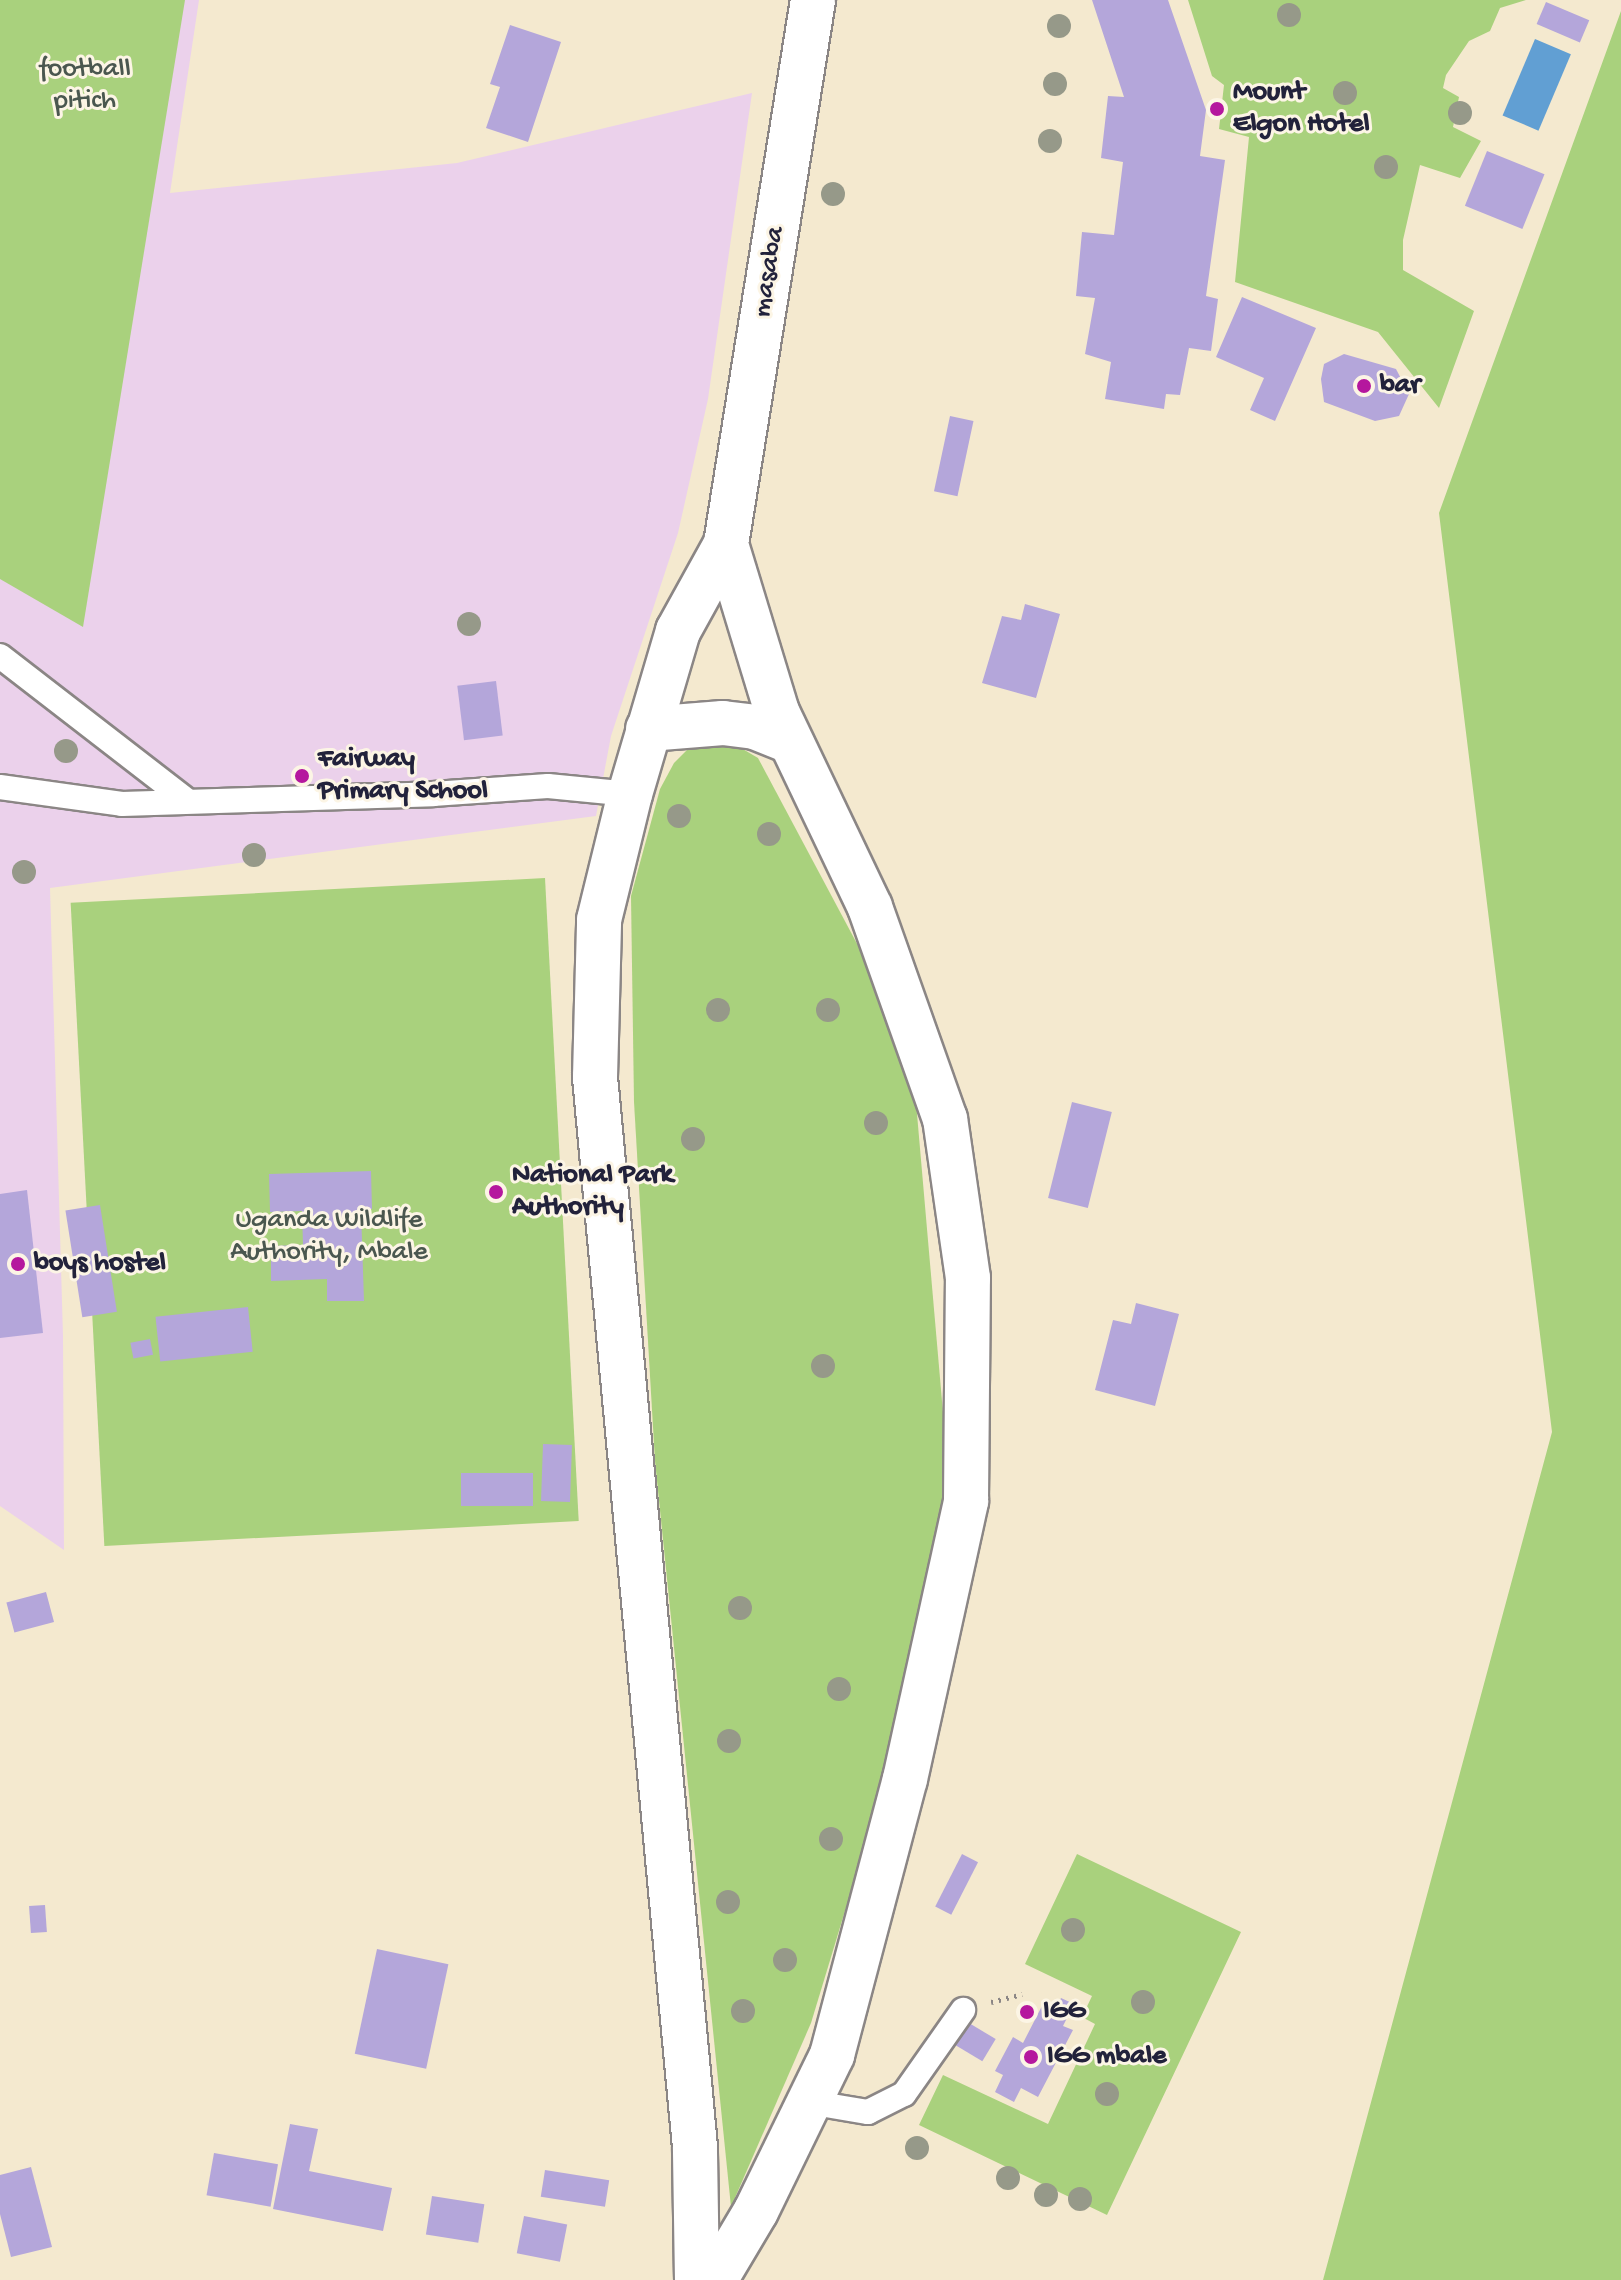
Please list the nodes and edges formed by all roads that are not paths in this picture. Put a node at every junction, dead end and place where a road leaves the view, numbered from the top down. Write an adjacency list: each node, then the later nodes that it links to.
1 (813, 0): 2 (street, masaba)
2 (726, 544): 4 (street); 5 (street)
3 (0, 656): 8 (lane)
4 (648, 729): 5 (street); 7 (street)
5 (788, 740): 10 (street)
6 (0, 787): 8 (lane)
7 (630, 794): 8 (lane); 11 (street)
8 (186, 800)
9 (963, 2010): 10 (lane)
10 (808, 2102): 12 (street)
11 (697, 2280)
12 (715, 2280)

